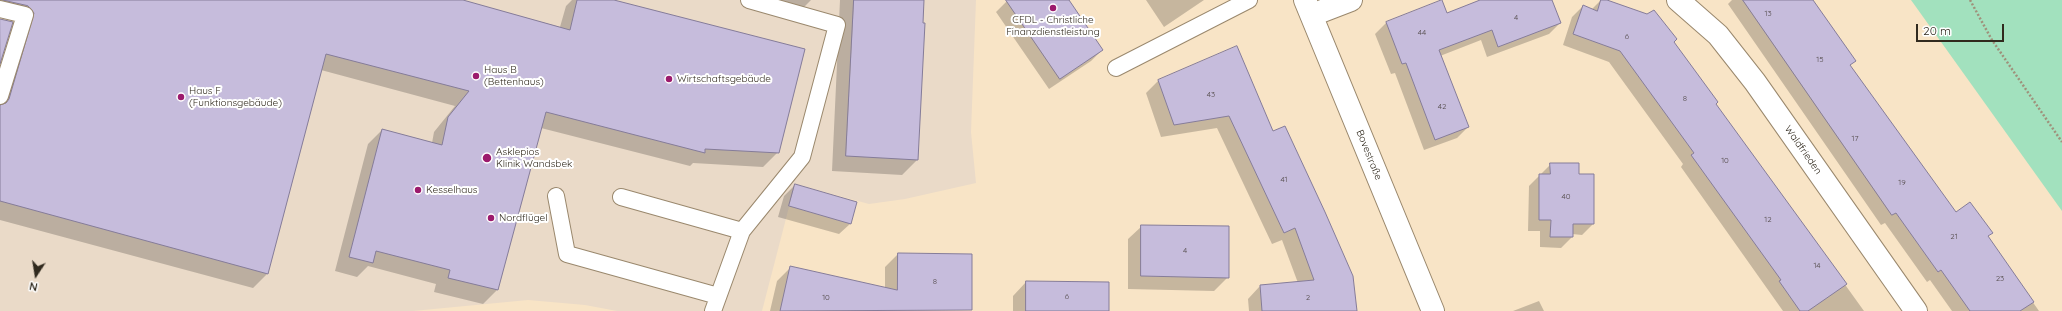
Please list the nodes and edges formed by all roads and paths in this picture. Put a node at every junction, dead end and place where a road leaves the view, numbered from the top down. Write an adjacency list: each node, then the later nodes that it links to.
1 (749, 0): 13 (lane)
2 (1249, 0): 8 (lane)
3 (1351, 0): 6 (street)
4 (1678, 0): 16 (street, Waldfrieden)
5 (1970, 0): 10 (path)
6 (1309, 8): 15 (street, Bovestraße)
7 (0, 9): 9 (lane)
8 (1116, 68)
9 (0, 96)
10 (2062, 142)
11 (556, 196): 14 (lane)
12 (622, 197): 13 (lane)
13 (742, 231): 14 (lane)
14 (716, 304)
15 (1433, 311)
16 (1916, 311)

